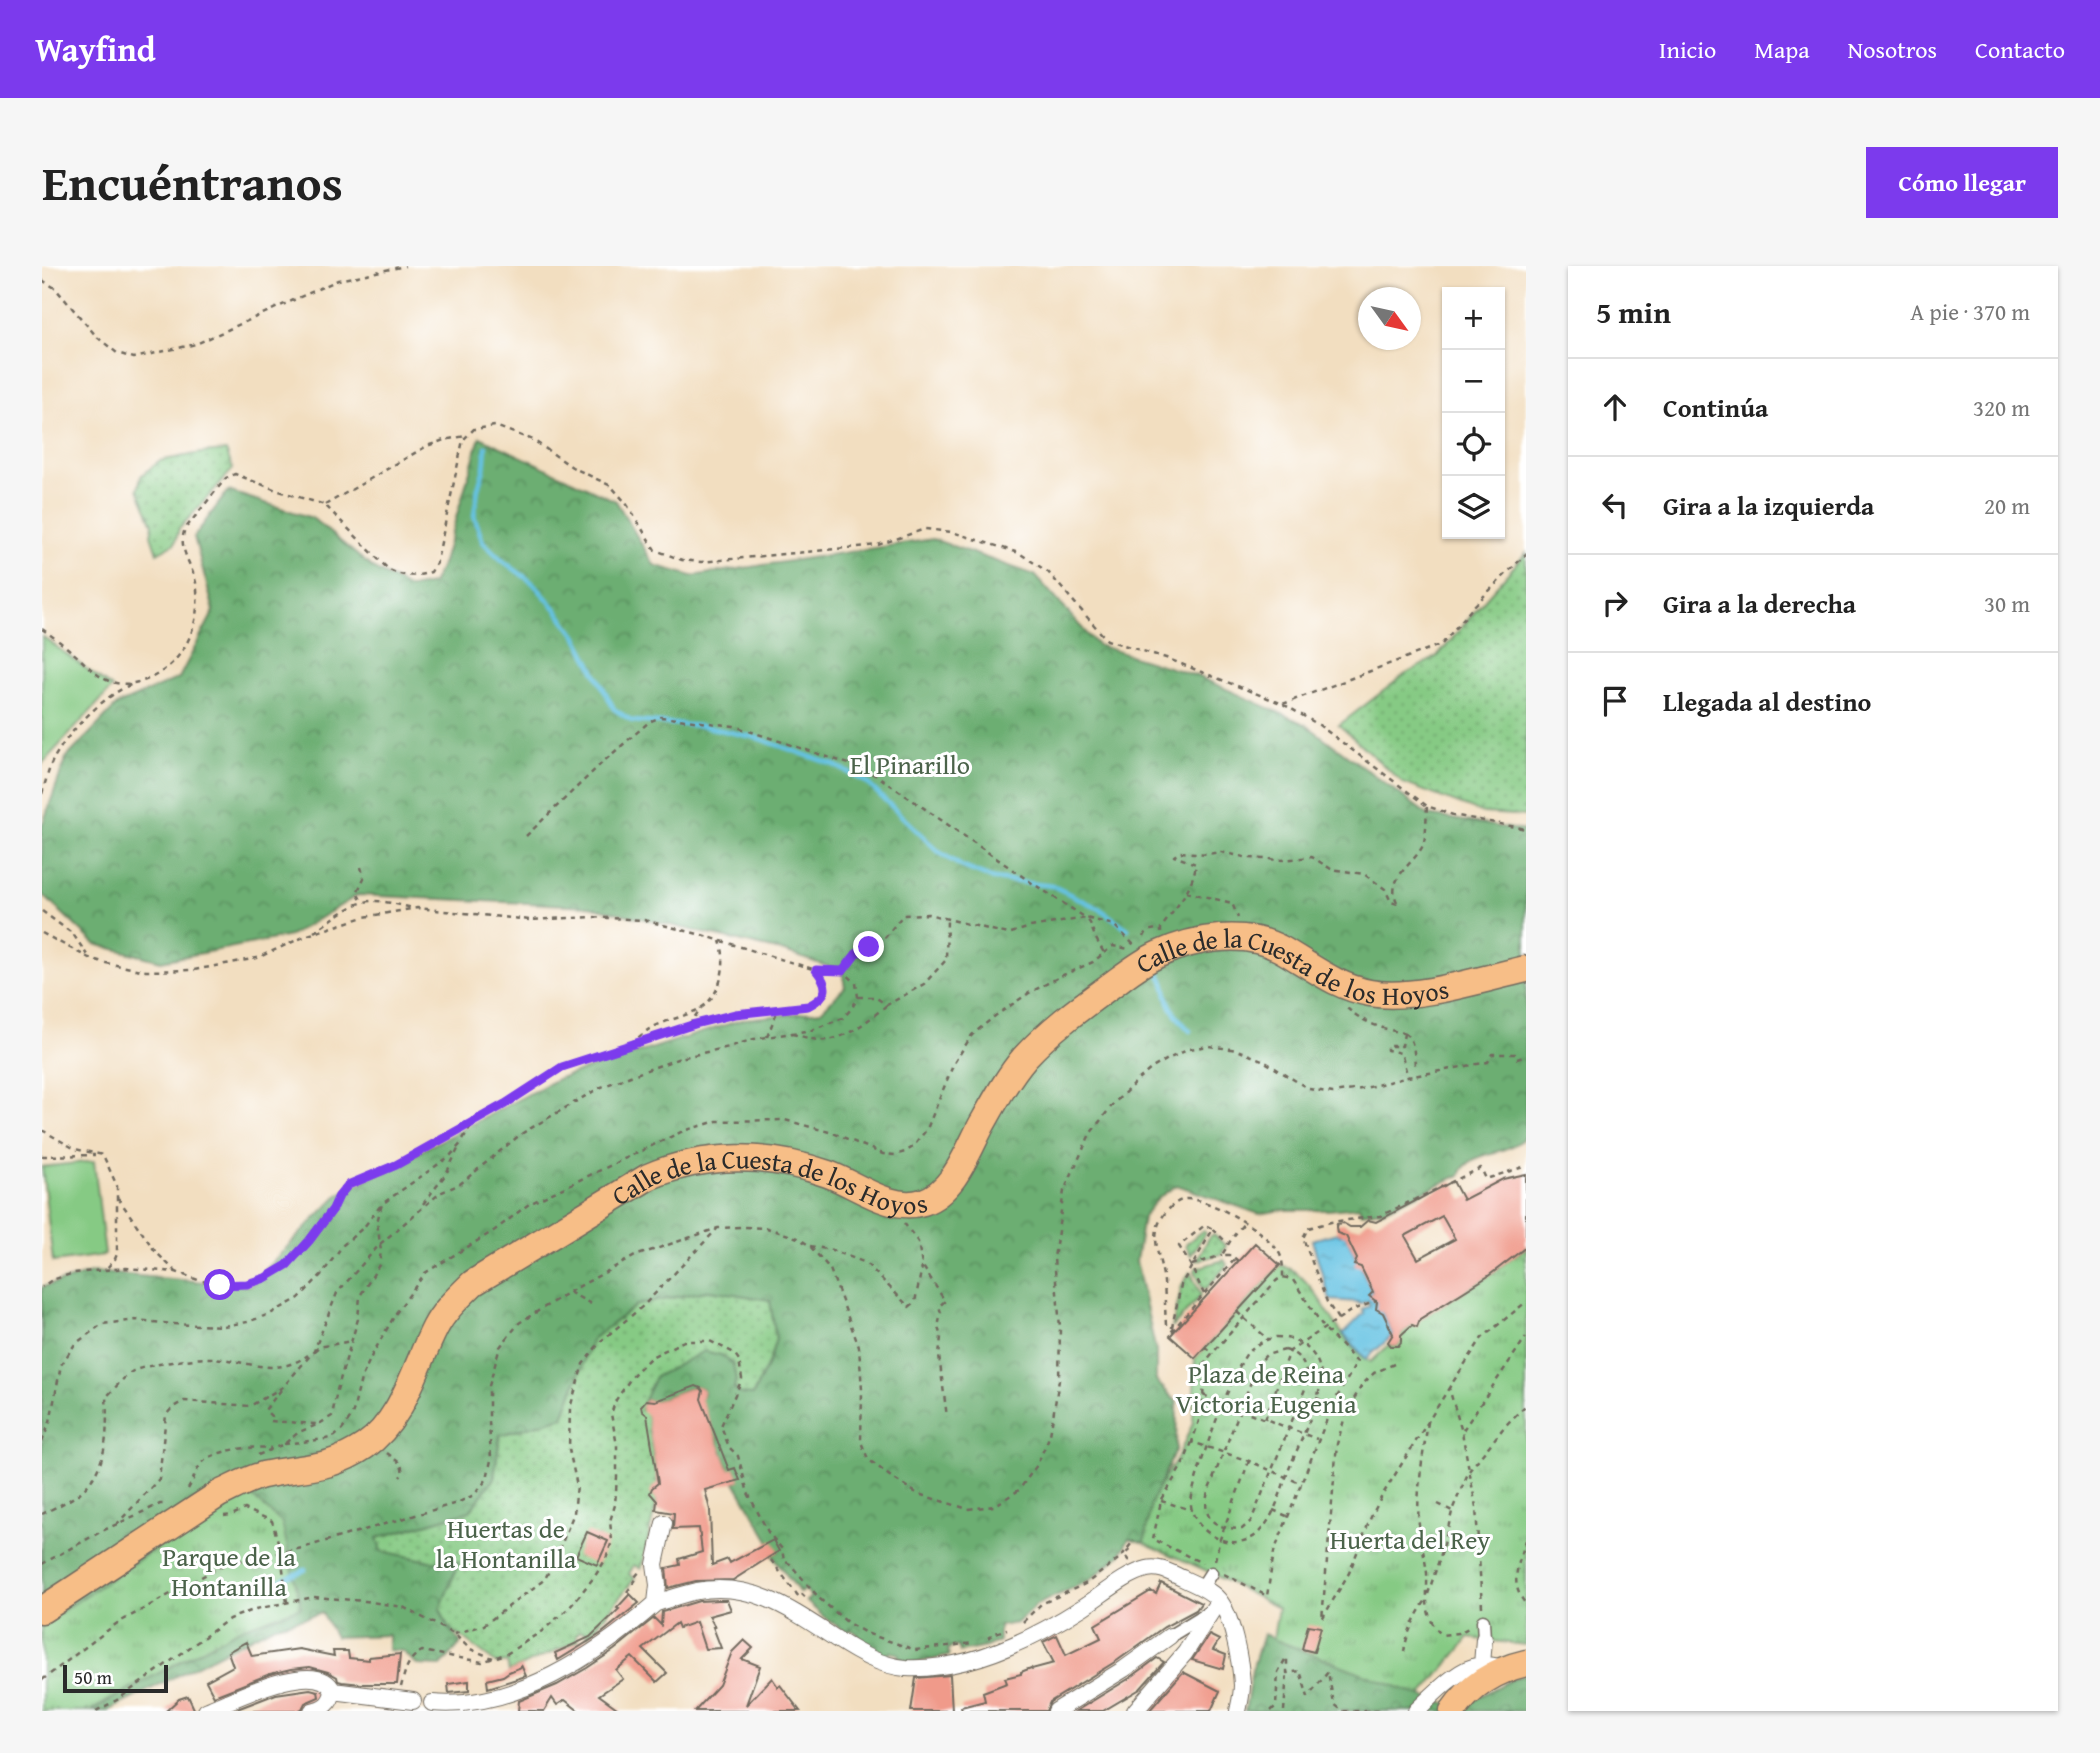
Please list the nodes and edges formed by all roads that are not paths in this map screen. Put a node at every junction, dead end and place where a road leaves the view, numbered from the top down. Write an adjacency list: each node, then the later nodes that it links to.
1 (1526, 969): 5 (main road, Calle de la Cuesta de los Hoyos)
2 (664, 1523): 3 (street)
3 (656, 1603): 4 (street); 13 (street)
4 (1215, 1605): 7 (street); 17 (street); 18 (street)
5 (42, 1610)
6 (1483, 1621): 8 (street)
7 (1170, 1636): 16 (street)
8 (1484, 1639): 9 (street)
9 (1504, 1666): 19 (street); 20 (main road)
10 (333, 1691): 11 (street); 14 (street); 15 (street)
11 (406, 1699)
12 (432, 1703): 13 (street)
13 (461, 1708)
14 (206, 1711)
15 (312, 1711)
16 (1056, 1711)
17 (1135, 1711)
18 (1238, 1711)
19 (1416, 1711)
20 (1453, 1711)

